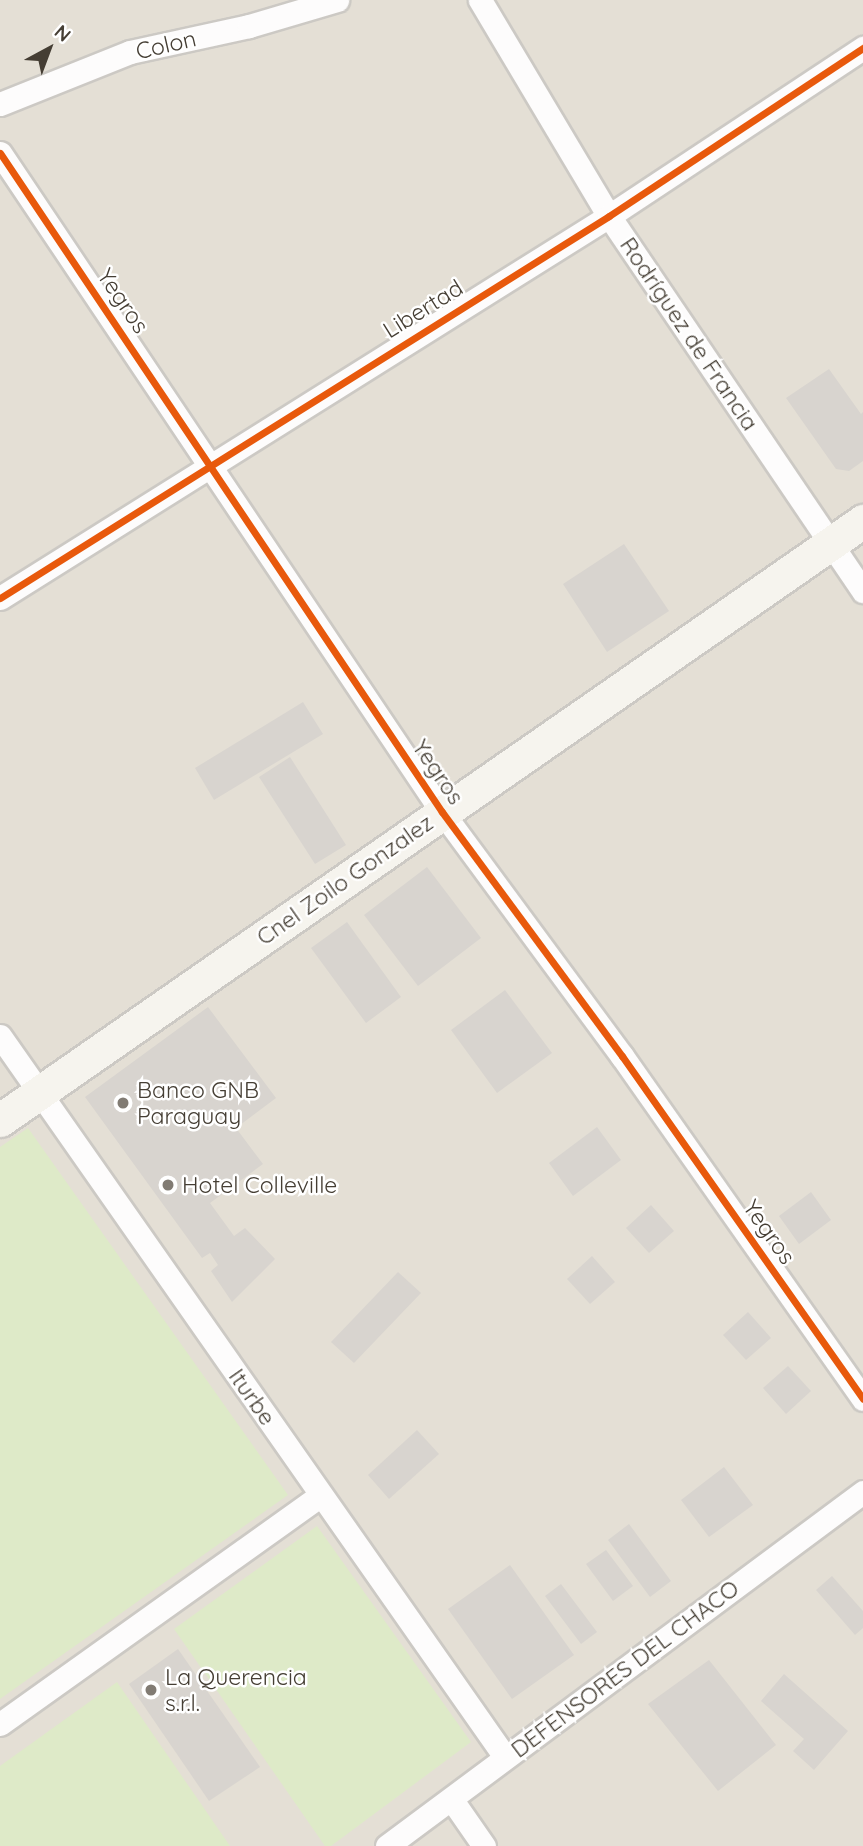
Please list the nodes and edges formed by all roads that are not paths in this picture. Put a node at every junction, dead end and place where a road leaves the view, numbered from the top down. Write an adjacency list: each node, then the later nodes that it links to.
1 (337, 0): 4 (street, Colon)
2 (480, 0): 6 (street, Rodríguez de Francia)
3 (863, 48): 6 (street, Libertad)
4 (0, 104)
5 (0, 153): 7 (street, Yegros)
6 (608, 216): 7 (street, Libertad); 9 (street, Rodríguez de Francia)
7 (211, 466): 11 (street, Libertad); 12 (street, Yegros)
8 (863, 521): 9 (main road, Cnel Zoilo Gonzalez)
9 (831, 542): 10 (street, Rodríguez de Francia); 12 (main road, Cnel Zoilo Gonzalez)
10 (863, 590)
11 (0, 598)
12 (442, 812): 14 (main road, Cnel Zoilo Gonzalez); 16 (street, Yegros)
13 (0, 1036): 14 (street, Iturbe)
14 (38, 1094): 15 (main road, Cnel Zoilo Gonzalez); 18 (street, Iturbe)
15 (0, 1120)
16 (863, 1399)
17 (863, 1492): 20 (street, DEFENSORES DEL CHACO)
18 (321, 1495): 19 (street); 20 (street, Iturbe)
19 (0, 1724)
20 (505, 1757): 21 (street, DEFENSORES DEL CHACO)
21 (452, 1800): 22 (street, DEFENSORES DEL CHACO); 23 (street)
22 (387, 1846)
23 (484, 1846)

